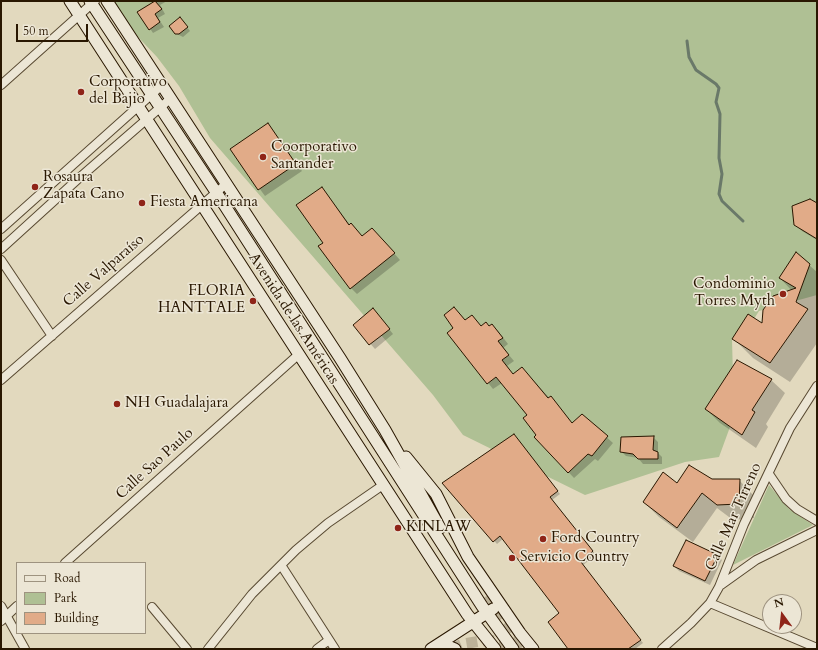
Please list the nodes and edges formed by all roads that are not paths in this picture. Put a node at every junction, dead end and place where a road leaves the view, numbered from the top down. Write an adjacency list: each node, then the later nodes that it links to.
1 (70, 1): 4 (main road, Avenida de las Américas)
2 (107, 1): 6 (main road, Avenida de las Américas)
3 (93, 2): 4 (street); 7 (main road, Avenida de las Américas)
4 (79, 15): 5 (street); 9 (main road, Avenida de las Américas)
5 (1, 85)
6 (161, 86): 7 (street); 8 (main road, Avenida de las Américas)
7 (152, 94): 9 (street); 10 (main road, Avenida de las Américas)
8 (170, 99): 10 (street); 12 (main road, Avenida de las Américas)
9 (138, 106): 11 (main road, Avenida de las Américas); 15 (street)
10 (160, 107): 11 (street); 13 (main road, Avenida de las Américas)
11 (146, 119): 14 (main road, Avenida de las Américas); 16 (street)
12 (226, 184): 13 (street, Calle Valparaíso); 22 (main road, Avenida de las Américas)
13 (216, 192): 14 (street, Calle Valparaíso); 36 (main road, Avenida de las Américas)
14 (202, 204): 18 (street, Calle Valparaíso); 19 (main road, Avenida de las Américas)
15 (1, 229)
16 (1, 249)
17 (1, 260): 18 (street)
18 (52, 336): 20 (street, Calle Valparaíso)
19 (298, 355): 24 (main road, Avenida de las Américas); 27 (street, Calle Sao Paulo)
20 (1, 380)
21 (817, 386): 23 (street, Calle Mar Tirreno)
22 (385, 430): 30 (main road, Avenida de las Américas); 32 (main road, Avenida de las Américas)
23 (769, 474): 25 (street); 29 (street, Calle Mar Tirreno)
24 (383, 485): 28 (street); 38 (main road, Avenida de las Américas)
25 (817, 521)
26 (817, 530): 29 (street)
27 (67, 562)
28 (281, 565): 40 (street); 45 (street)
29 (718, 587): 31 (street, Calle Mar Tirreno)
30 (485, 597)
31 (710, 603): 42 (street); 52 (street, Calle Mar Tirreno)
32 (500, 605): 36 (main road); 39 (main road, Avenida de las Américas)
33 (1, 606): 37 (street)
34 (16, 607): 37 (street)
35 (152, 607): 44 (street)
36 (487, 613): 38 (main road); 41 (main road, Avenida de las Américas)
37 (4, 618): 43 (street)
38 (472, 621): 48 (main road); 50 (main road, Avenida de las Américas)
39 (520, 632): 41 (main road); 51 (main road, Avenida de las Américas)
40 (329, 640): 46 (street); 47 (street)
41 (510, 645): 50 (main road)
42 (817, 648)
43 (25, 649)
44 (187, 649)
45 (208, 649)
46 (317, 649)
47 (335, 649)
48 (431, 649): 49 (main road)
49 (455, 649)
50 (496, 649)
51 (534, 649)
52 (662, 649)

